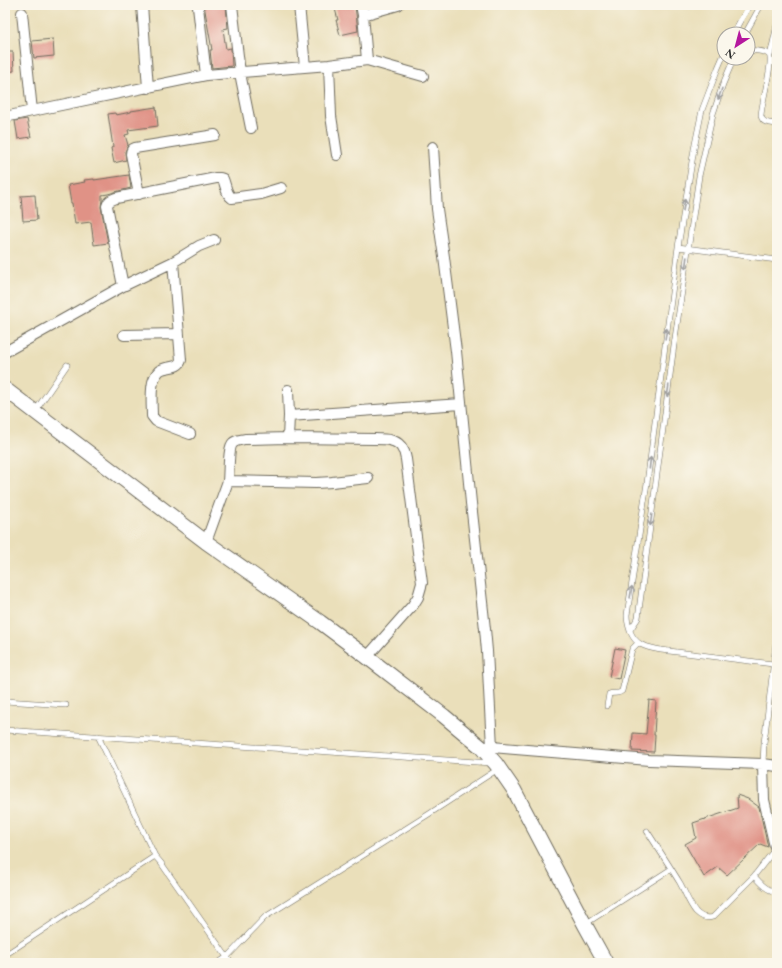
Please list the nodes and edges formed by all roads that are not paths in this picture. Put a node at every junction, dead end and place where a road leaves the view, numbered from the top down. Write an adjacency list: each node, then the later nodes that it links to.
1 (142, 5): 24 (street)
2 (232, 5): 21 (street)
3 (299, 5): 20 (street)
4 (361, 5): 10 (street)
5 (398, 5): 10 (street)
6 (750, 5): 11 (lane)
7 (761, 5): 12 (lane)
8 (198, 7): 22 (street)
9 (22, 13): 25 (street)
10 (363, 16): 16 (street)
11 (737, 26)
12 (749, 26)
13 (777, 26): 15 (lane)
14 (756, 51): 15 (lane)
15 (770, 56): 27 (lane)
16 (367, 60): 17 (street); 23 (street)
17 (329, 66): 20 (street); 31 (street)
18 (719, 66): 35 (lane, one-way to 18)
19 (731, 66): 36 (lane, one-way to 36)
20 (305, 67): 21 (street)
21 (240, 73): 22 (street); 28 (street)
22 (206, 75): 24 (street)
23 (423, 76)
24 (148, 88): 25 (street)
25 (32, 110): 26 (street)
26 (5, 117)
27 (777, 124)
28 (252, 128)
29 (215, 135): 33 (street)
30 (433, 147): 46 (street)
31 (337, 155)
32 (281, 188): 33 (street)
33 (139, 194): 39 (street)
34 (214, 240): 38 (street)
35 (678, 248): 36 (lane); 54 (lane, one-way to 35)
36 (688, 249): 37 (lane); 54 (lane, one-way to 54)
37 (777, 260)
38 (173, 262): 39 (street); 40 (street)
39 (124, 286): 42 (street)
40 (179, 334): 41 (street); 49 (street)
41 (124, 335)
42 (5, 352)
43 (67, 365): 47 (lane)
44 (5, 389): 47 (main road)
45 (288, 390): 48 (street)
46 (461, 404): 48 (street); 64 (street)
47 (35, 411): 53 (main road)
48 (289, 416): 50 (street)
49 (190, 434)
50 (288, 438): 52 (street); 57 (street)
51 (368, 478): 52 (street)
52 (228, 481): 53 (street)
53 (206, 542): 57 (main road)
54 (630, 630): 56 (lane)
55 (777, 635): 58 (lane)
56 (638, 643): 58 (lane); 61 (lane)
57 (367, 657): 64 (main road)
58 (773, 664): 65 (lane)
59 (5, 700): 60 (lane)
60 (66, 704)
61 (607, 706)
62 (5, 730): 63 (lane)
63 (98, 736): 66 (lane); 70 (lane)
64 (486, 747): 65 (street); 66 (main road)
65 (763, 764): 67 (street); 69 (street)
66 (498, 766): 74 (main road); 76 (lane)
67 (777, 766)
68 (647, 830): 71 (lane)
69 (776, 852): 72 (lane)
70 (155, 856): 75 (lane); 76 (lane)
71 (671, 869): 72 (lane); 74 (lane)
72 (754, 876): 73 (lane)
73 (777, 892)
74 (585, 925): 79 (main road)
75 (5, 955)
76 (227, 957): 77 (lane); 78 (lane)
77 (218, 963)
78 (231, 963)
79 (606, 963)

